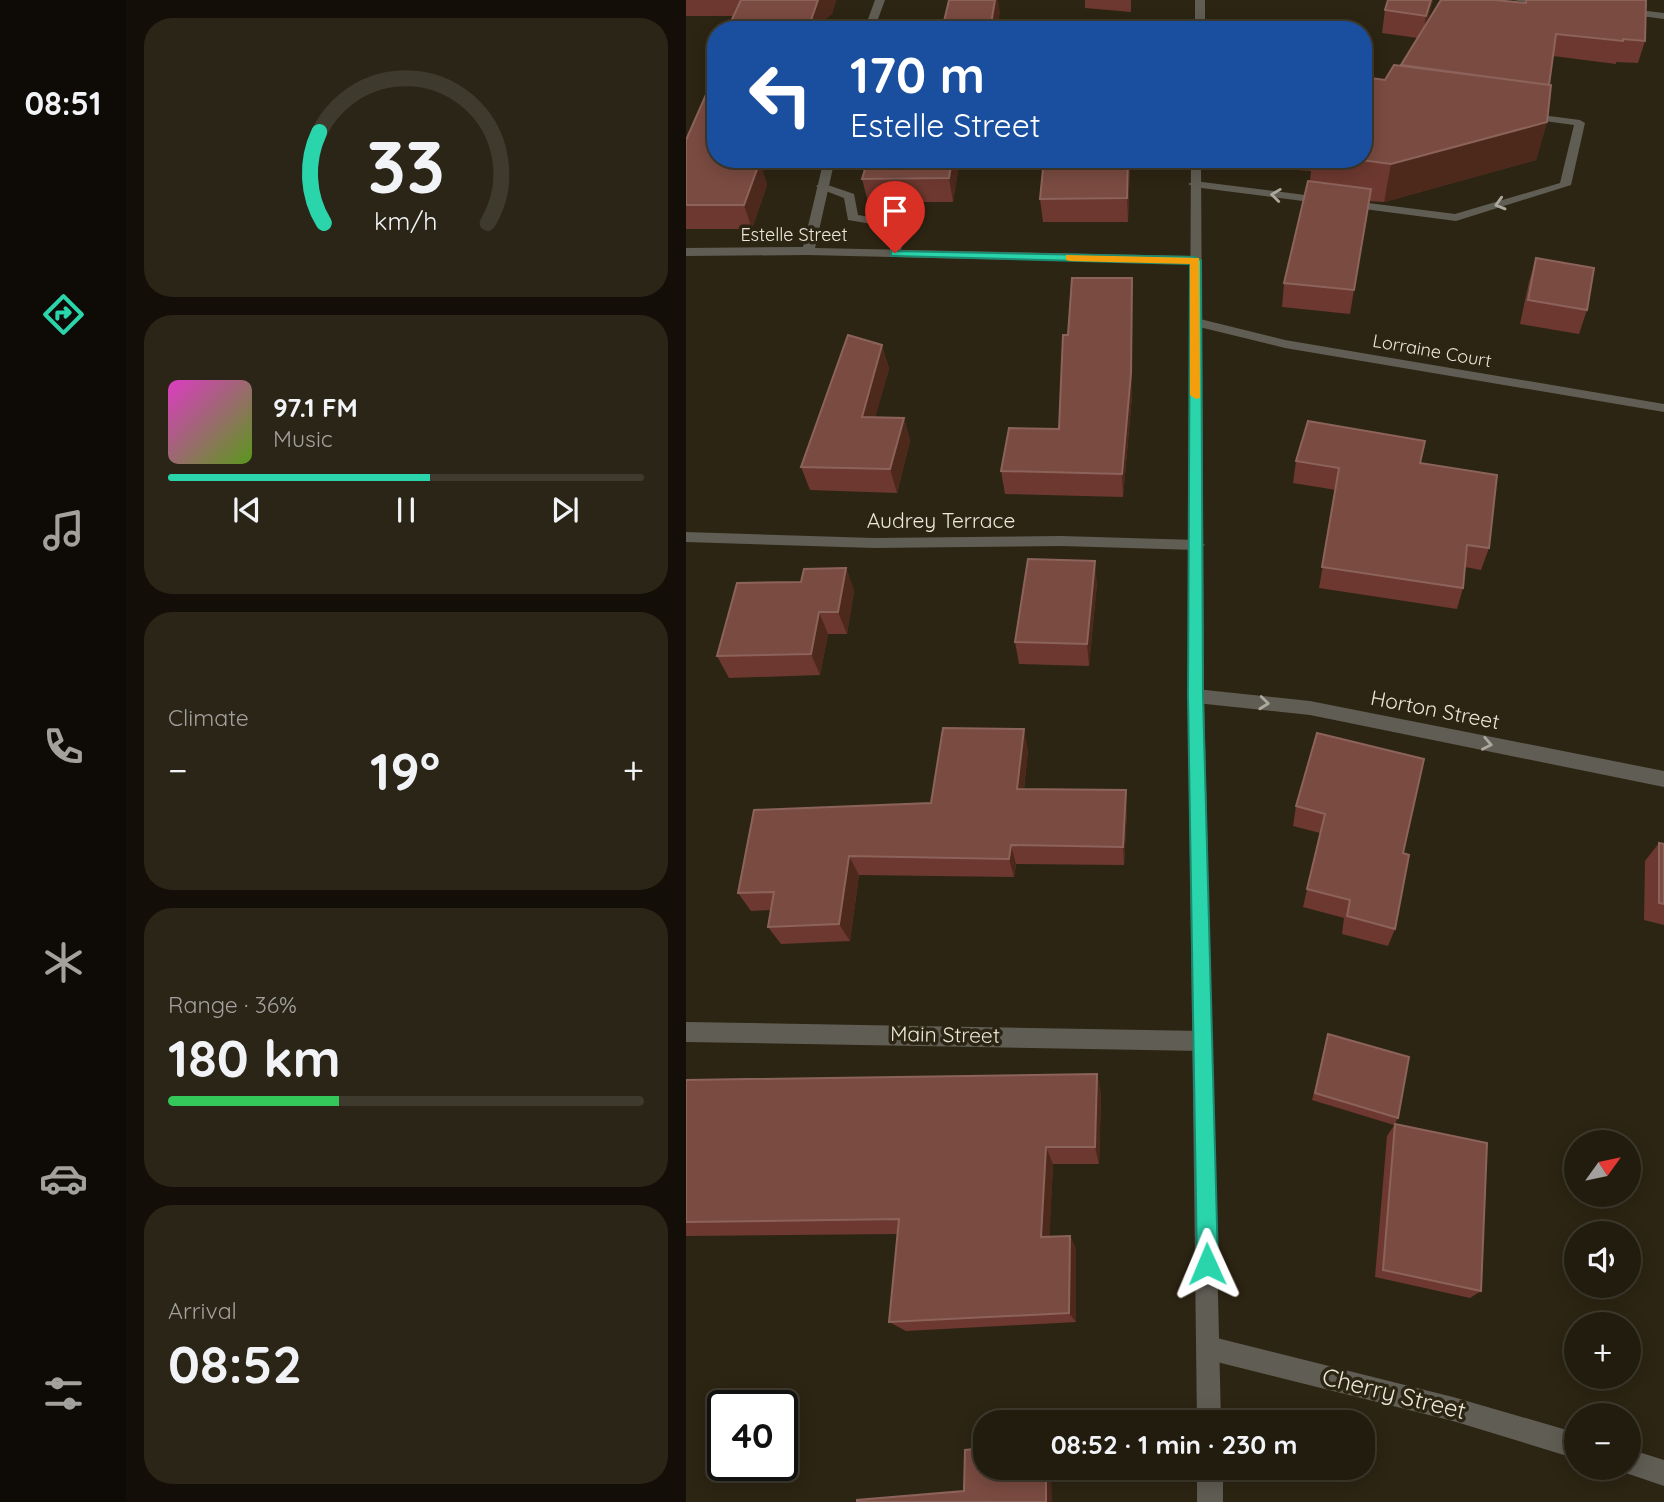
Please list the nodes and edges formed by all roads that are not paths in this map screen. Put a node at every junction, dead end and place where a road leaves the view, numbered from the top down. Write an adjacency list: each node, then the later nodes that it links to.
1 (880, 0): 7 (street)
2 (1200, 0): 8 (street)
3 (1518, 0): 4 (street)
4 (1558, 4)
5 (1611, 10): 6 (street)
6 (1664, 16)
7 (872, 21)
8 (1199, 21)
9 (1512, 114): 12 (street, one-way to 12)
10 (827, 168): 13 (street)
11 (1195, 168): 12 (street)
12 (1194, 184): 17 (street)
13 (822, 186): 14 (street); 16 (street)
14 (808, 251): 15 (street, Estelle Street); 16 (street, Estelle Street)
15 (686, 252)
16 (895, 253): 17 (street, Estelle Street)
17 (1195, 260): 18 (street)
18 (1196, 322): 19 (street, Lorraine Court); 21 (street)
19 (1664, 408)
20 (686, 537): 21 (street, Audrey Terrace)
21 (1196, 545): 22 (street)
22 (1196, 696): 23 (street, Horton Street, one-way to 23); 25 (street)
23 (1664, 779)
24 (686, 1032): 25 (street, Main Street)
25 (1203, 1041): 26 (street)
26 (1209, 1348): 27 (street); 28 (street, Cherry Street)
27 (1209, 1410)
28 (1564, 1442)
29 (1641, 1466): 30 (street)
30 (1664, 1473)
31 (1210, 1480): 32 (street)
32 (1210, 1502)

